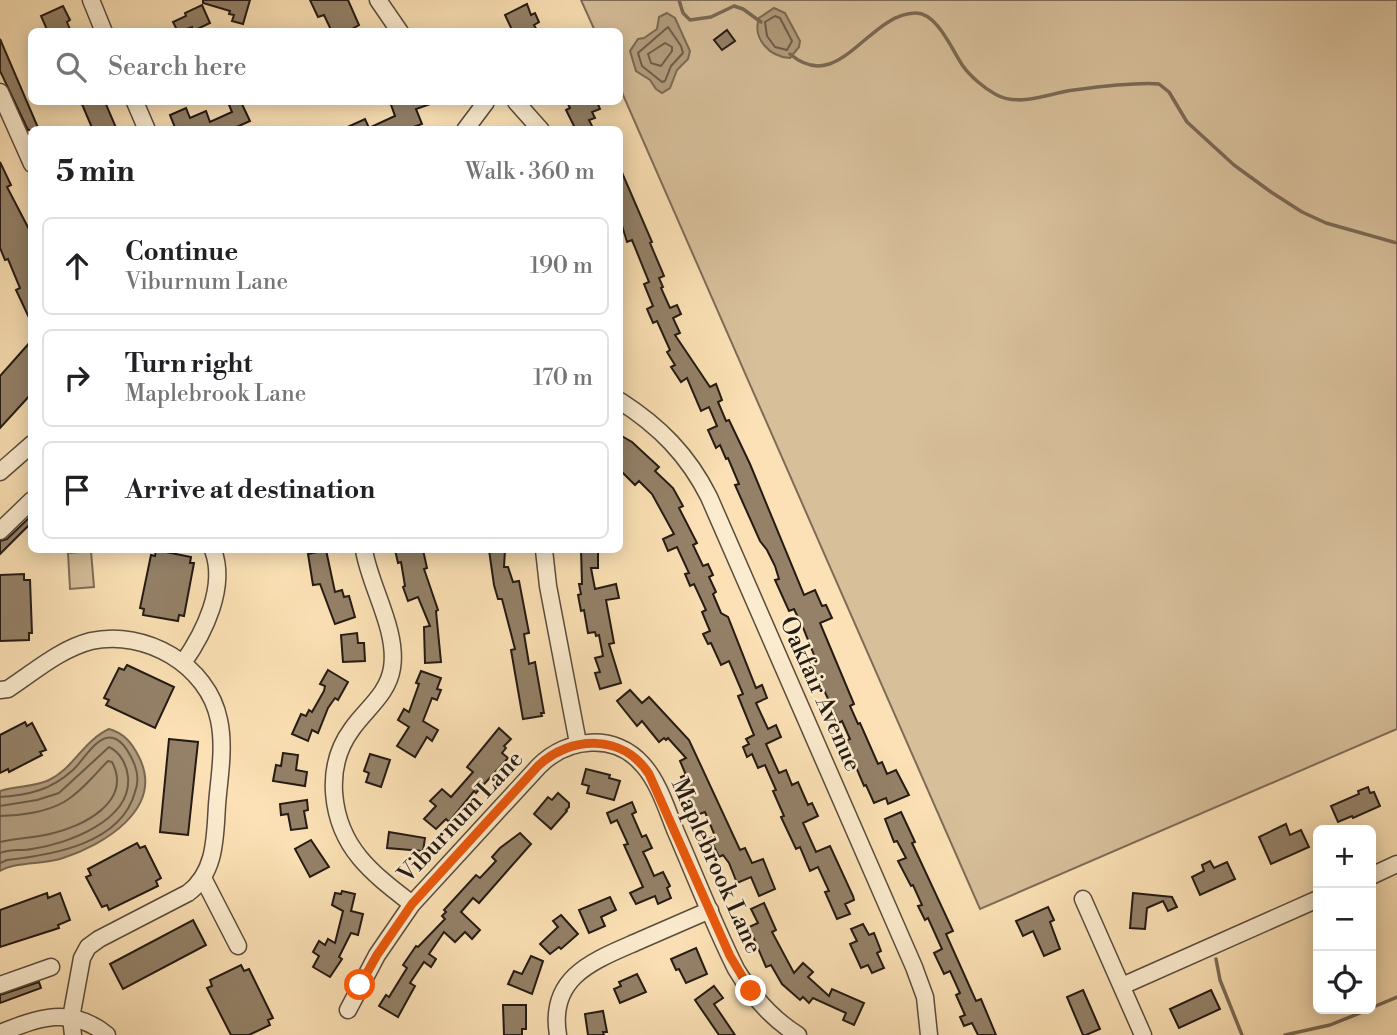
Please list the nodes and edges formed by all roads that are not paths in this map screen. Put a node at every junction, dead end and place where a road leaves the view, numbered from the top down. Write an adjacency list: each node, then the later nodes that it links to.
1 (91, 0): 3 (street)
2 (378, 0): 4 (street)
3 (102, 28)
4 (397, 28)
5 (0, 92): 12 (street)
6 (136, 105): 9 (street)
7 (484, 105): 10 (street)
8 (519, 105): 11 (street)
9 (145, 126)
10 (468, 126)
11 (537, 126)
12 (28, 155)
13 (623, 403): 42 (street, Oakfair Avenue)
14 (28, 448): 15 (street)
15 (0, 472)
16 (28, 504): 17 (street)
17 (0, 531)
18 (214, 553): 21 (street)
19 (365, 553): 29 (street)
20 (544, 553): 23 (street)
21 (183, 663): 22 (street); 26 (street)
22 (0, 690)
23 (578, 743): 29 (street, Viburnum Lane); 30 (street, Maplebrook Lane)
24 (1397, 864): 25 (street)
25 (1376, 874)
26 (203, 878): 31 (street); 36 (street)
27 (1083, 899): 34 (street)
28 (1313, 901): 34 (street)
29 (412, 904): 35 (street, Viburnum Lane)
30 (710, 910): 40 (street); 41 (street, Maplebrook Lane)
31 (238, 946)
32 (51, 967): 33 (street)
33 (0, 985)
34 (1122, 986): 43 (street)
35 (348, 1010)
36 (71, 1018): 37 (street); 38 (street); 39 (street)
37 (0, 1033)
38 (73, 1035)
39 (107, 1035)
40 (558, 1035)
41 (798, 1035)
42 (929, 1035)
43 (1143, 1035)

